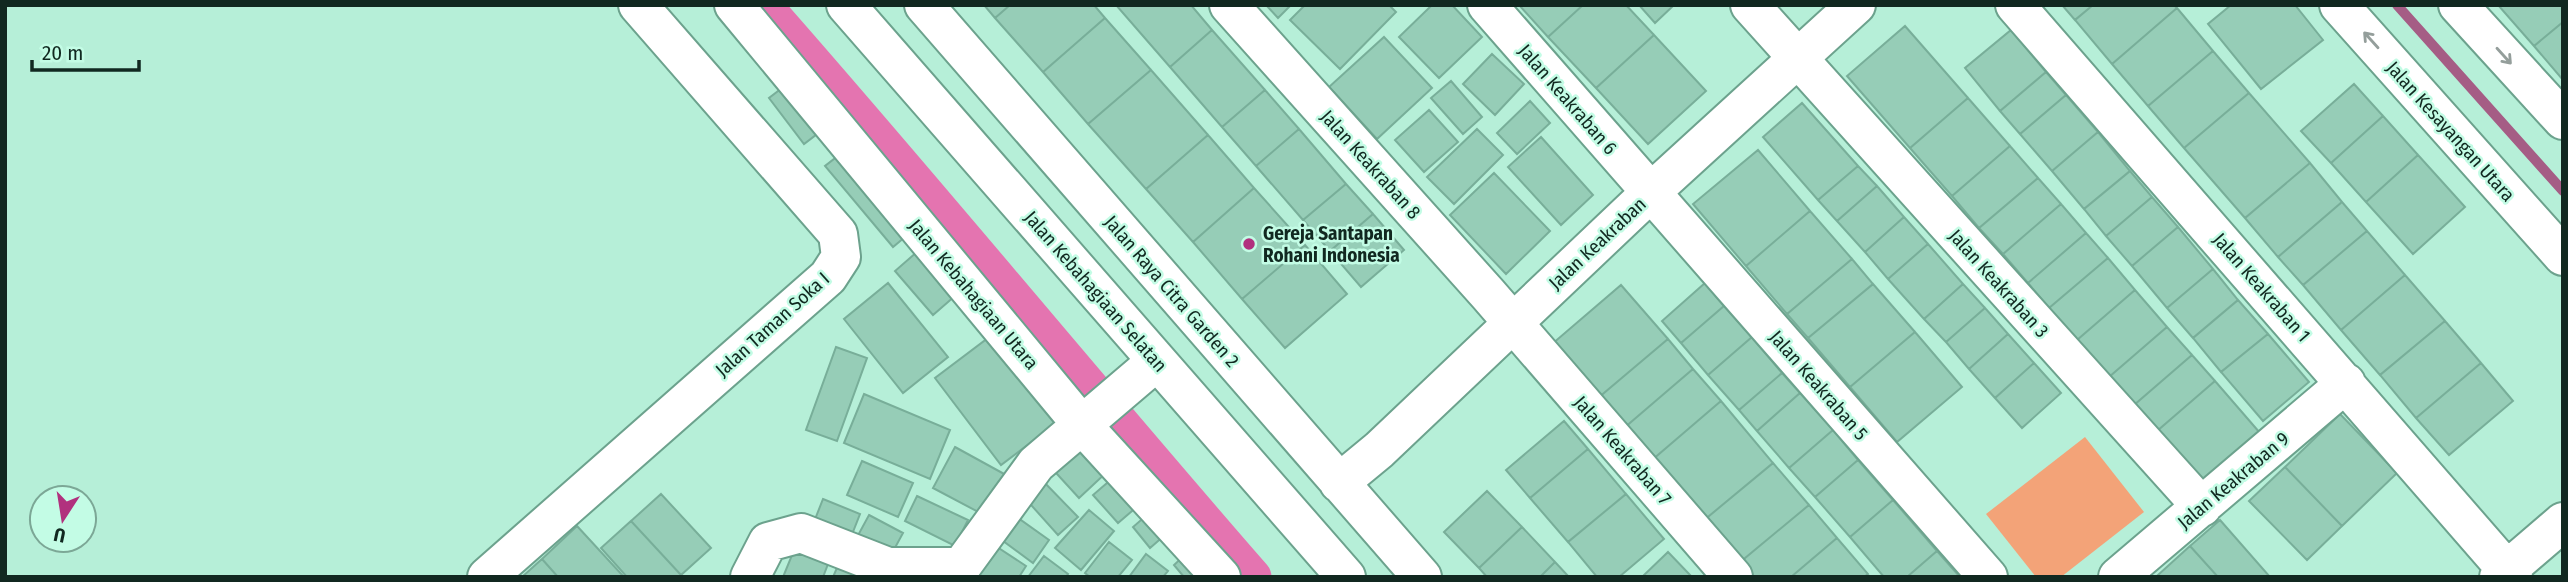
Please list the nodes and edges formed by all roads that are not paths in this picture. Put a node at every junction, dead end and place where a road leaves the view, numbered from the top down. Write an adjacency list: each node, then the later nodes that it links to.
1 (638, 5): 24 (street, Jalan Taman Soka I)
2 (734, 5): 19 (street, Jalan Kebahagiaan Utara)
3 (846, 5): 17 (street, Jalan Kebahagiaan Selatan)
4 (924, 5): 20 (street, Jalan Raya Citra Garden 2)
5 (1229, 5): 16 (street, Jalan Keakraban 8)
6 (1487, 5): 14 (street, Jalan Keakraban 6)
7 (1750, 5): 12 (street, Jalan Keakraban 3)
8 (1856, 5): 12 (street, Jalan Keakraban)
9 (2015, 5): 18 (street, Jalan Keakraban 1)
10 (2339, 5): 15 (street, Jalan Kesayangan Utara, one-way to 10)
11 (2458, 5): 13 (street, one-way to 13)
12 (1797, 59): 14 (street, Jalan Keakraban); 21 (street, Jalan Keakraban 3)
13 (2563, 120)
14 (1650, 193): 16 (street, Jalan Keakraban); 30 (street, Jalan Keakraban 5)
15 (2563, 256)
16 (1513, 322): 20 (street, Jalan Keakraban); 29 (street, Jalan Keakraban 7)
17 (1157, 361): 19 (street); 27 (street, Jalan Kebahagiaan Selatan)
18 (2346, 383): 21 (street, Jalan Keakraban 9); 23 (street, Jalan Keakraban 1)
19 (1082, 425): 25 (street); 26 (street, Jalan Kebahagiaan Utara)
20 (1339, 483): 28 (street, Jalan Raya Citra Garden 2)
21 (2202, 507): 31 (street, Jalan Keakraban 9)
22 (2563, 522): 23 (street)
23 (2506, 575)
24 (487, 577)
25 (750, 577)
26 (1222, 577)
27 (1346, 577)
28 (1422, 577)
29 (1733, 577)
30 (1988, 577)
31 (2118, 577)

